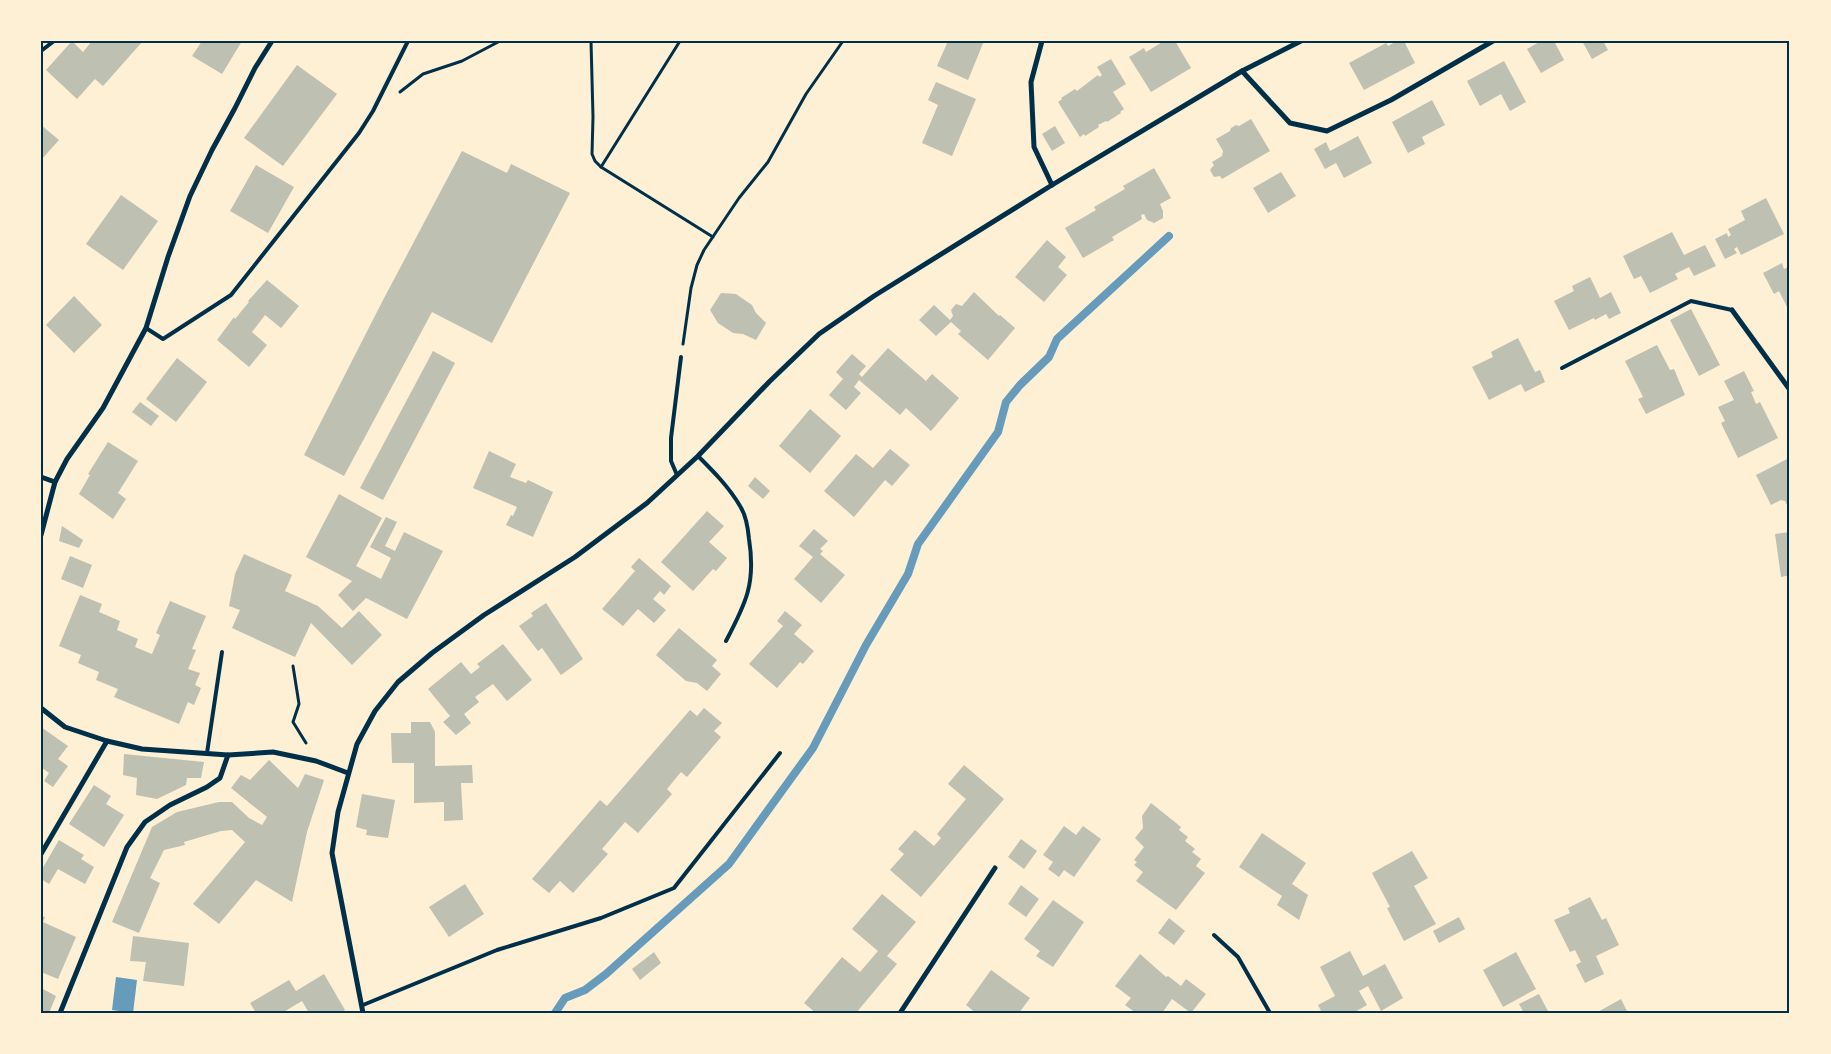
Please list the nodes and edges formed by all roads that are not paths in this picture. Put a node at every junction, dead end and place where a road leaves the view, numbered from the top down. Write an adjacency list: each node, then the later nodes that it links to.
1 (54, 41): 7 (lane)
2 (272, 41): 11 (street)
3 (408, 41): 11 (lane)
4 (1042, 41): 9 (street)
5 (1301, 41): 8 (street)
6 (1494, 41): 8 (street)
7 (41, 52)
8 (1242, 70): 9 (street)
9 (1052, 184): 15 (street)
10 (1732, 310): 13 (lane); 14 (street)
11 (146, 328): 18 (street)
12 (680, 356): 16 (lane)
13 (1562, 368)
14 (1790, 390)
15 (698, 456): 16 (street); 20 (lane)
16 (677, 475): 27 (street)
17 (41, 477): 18 (street)
18 (55, 482): 19 (street)
19 (41, 535)
20 (726, 641)
21 (222, 652): 25 (lane)
22 (41, 708): 23 (street)
23 (107, 741): 25 (street); 28 (street)
24 (780, 753): 31 (lane)
25 (207, 754): 26 (street)
26 (228, 754): 27 (street); 32 (street)
27 (348, 772): 31 (street)
28 (41, 854)
29 (995, 868): 34 (street)
30 (1214, 935): 35 (lane)
31 (363, 1005): 33 (street)
32 (60, 1013)
33 (363, 1013)
34 (900, 1013)
35 (1270, 1013)

